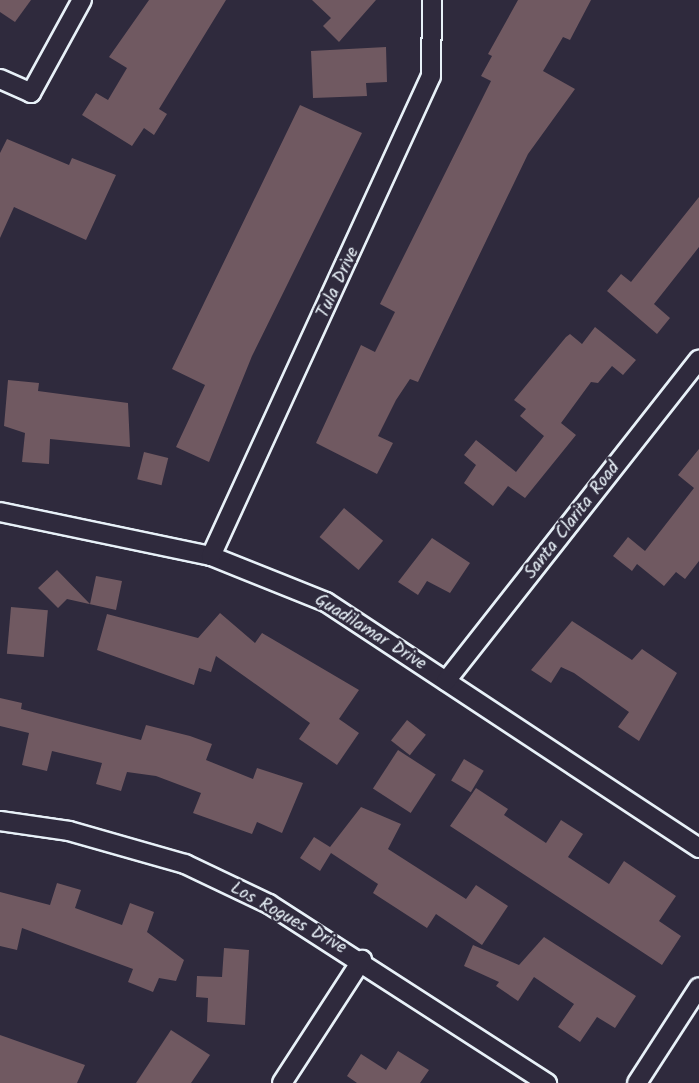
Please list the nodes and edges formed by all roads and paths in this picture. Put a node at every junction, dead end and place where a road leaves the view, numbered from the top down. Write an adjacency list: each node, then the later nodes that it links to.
1 (82, 0): 3 (street)
2 (432, 0): 6 (street, Tula Drive)
3 (0, 79)
4 (699, 360): 7 (street, Santa Clarita Road)
5 (0, 512): 6 (street, Guadilamar Drive)
6 (211, 556): 7 (street, Guadilamar Drive)
7 (446, 681): 9 (street, Guadilamar Drive)
8 (0, 821): 10 (street, Los Rogues Drive)
9 (699, 848)
10 (362, 960): 12 (street); 13 (street, Los Rogues Drive)
11 (699, 987): 14 (street)
12 (282, 1083)
13 (548, 1083)
14 (637, 1083)

